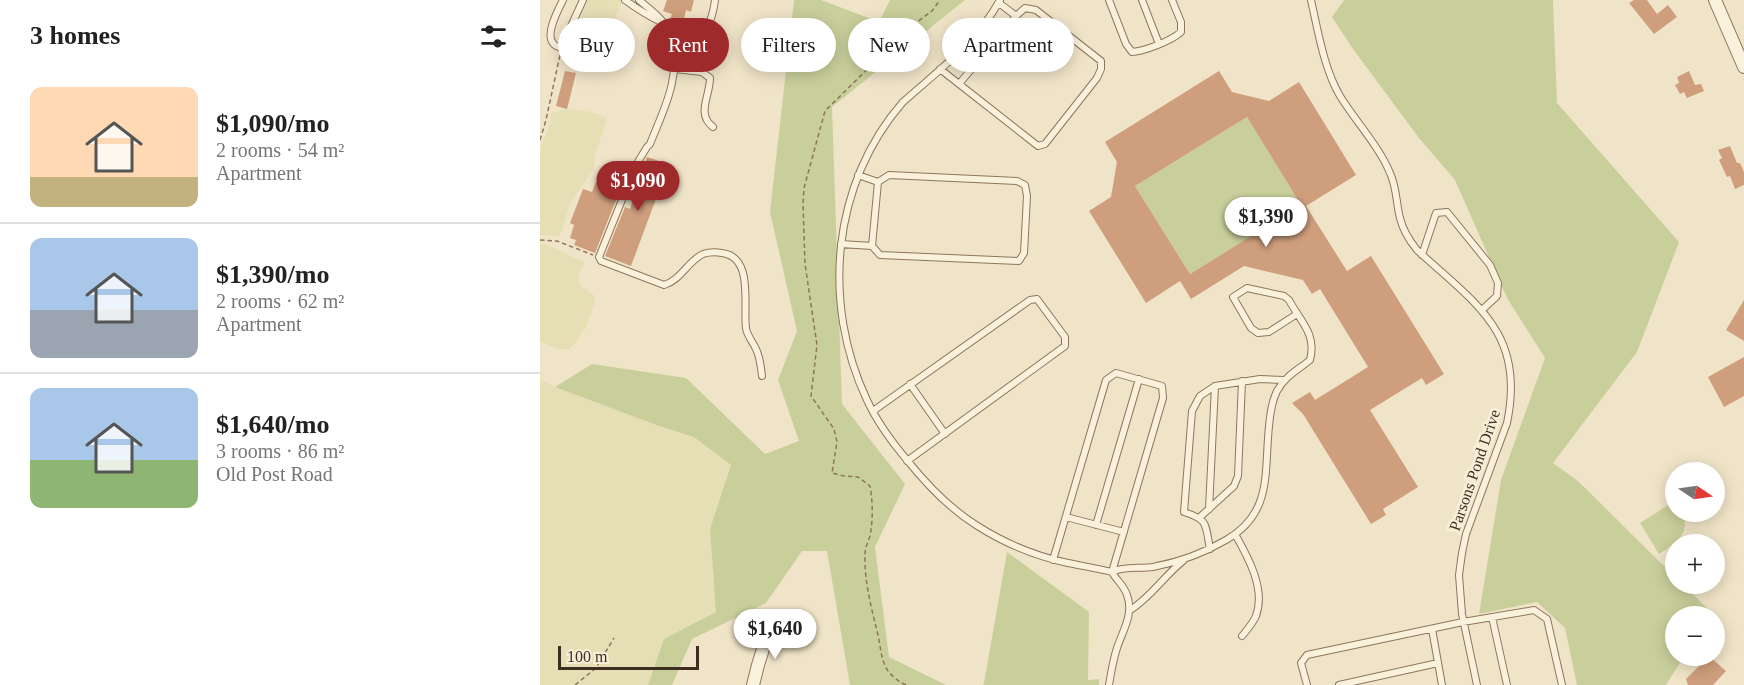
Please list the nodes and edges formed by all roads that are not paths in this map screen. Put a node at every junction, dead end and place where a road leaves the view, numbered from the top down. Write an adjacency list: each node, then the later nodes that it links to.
1 (562, 0): 2 (lane)
2 (583, 0)
3 (625, 0): 13 (lane)
4 (639, 0): 14 (lane)
5 (715, 0): 15 (lane)
6 (1109, 0): 16 (lane)
7 (1142, 0): 16 (lane)
8 (1172, 0): 16 (lane)
9 (1311, 0): 27 (lane, Parsons Pond Drive)
10 (1715, 0): 17 (street)
11 (1000, 1): 12 (lane); 18 (lane)
12 (1016, 16): 21 (lane); 21 (lane)
13 (653, 18)
14 (658, 18)
15 (710, 18)
16 (1159, 44)
17 (1744, 67)
18 (940, 69): 21 (lane); 23 (lane)
19 (675, 72): 30 (lane)
20 (702, 72): 22 (lane)
21 (959, 84)
22 (713, 127)
23 (858, 175): 24 (lane); 25 (lane)
24 (878, 182): 26 (lane); 26 (lane)
25 (841, 244): 26 (lane); 36 (lane)
26 (872, 246)
27 (1422, 255): 28 (lane, Parsons Pond Drive); 28 (lane)
28 (1482, 310): 51 (lane, Parsons Pond Drive)
29 (1297, 314): 29 (lane); 32 (lane)
30 (762, 376)
31 (1139, 380): 40 (lane); 42 (lane); 43 (lane)
32 (1284, 380): 33 (lane); 44 (lane)
33 (1242, 381): 35 (lane); 39 (lane)
34 (910, 384): 36 (lane); 37 (lane); 37 (lane)
35 (1215, 386): 39 (lane); 41 (lane)
36 (873, 411): 38 (lane)
37 (945, 434): 38 (lane)
38 (908, 461): 47 (lane)
39 (1209, 509): 41 (lane)
40 (1066, 517): 42 (lane); 47 (lane)
41 (1200, 517): 45 (lane)
42 (1096, 525): 43 (lane)
43 (1124, 532): 48 (lane)
44 (1235, 534): 45 (lane); 54 (lane)
45 (1210, 549): 46 (lane)
46 (1188, 558): 48 (lane); 49 (lane)
47 (1053, 560): 48 (lane)
48 (1112, 572): 49 (lane)
49 (1130, 610): 57 (lane)
50 (1492, 617): 51 (lane); 62 (lane); 63 (lane)
51 (1463, 622): 52 (lane); 61 (lane, Parsons Pond Drive)
52 (1432, 628): 55 (lane); 58 (lane)
53 (769, 630): 56 (street)
54 (1242, 636)
55 (1438, 663): 59 (lane); 60 (lane)
56 (753, 685)
57 (1109, 685)
58 (1306, 685)
59 (1339, 685)
60 (1442, 685)
61 (1477, 685)
62 (1507, 685)
63 (1562, 685)

